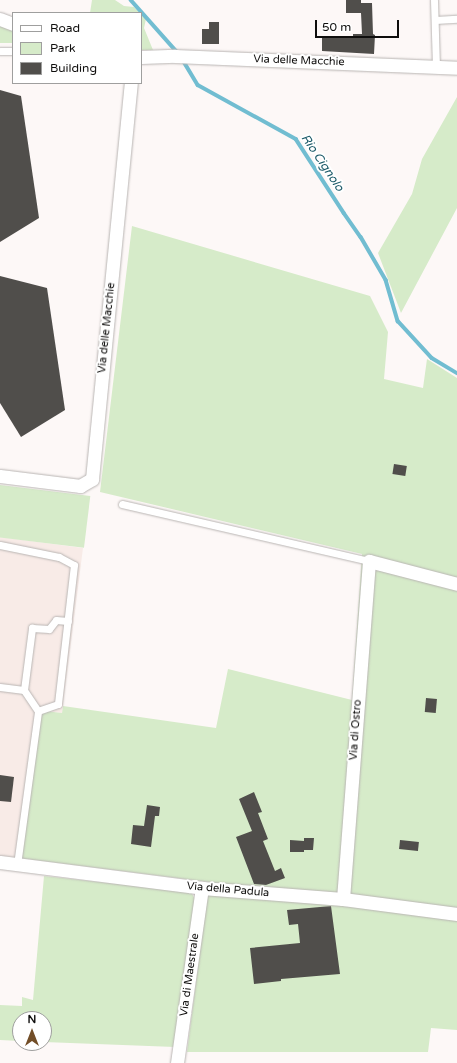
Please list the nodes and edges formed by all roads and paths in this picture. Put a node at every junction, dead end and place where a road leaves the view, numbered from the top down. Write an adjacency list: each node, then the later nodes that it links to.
1 (434, 0): 4 (lane)
2 (0, 19): 5 (street)
3 (457, 19): 4 (lane)
4 (435, 20): 9 (lane)
5 (12, 24)
6 (0, 50): 7 (lane)
7 (12, 51)
8 (142, 57): 9 (street, Via delle Macchie)
9 (436, 67): 10 (street, Via delle Macchie)
10 (457, 68)
11 (131, 84): 12 (street, Via delle Macchie)
12 (0, 476)
13 (122, 504): 15 (lane)
14 (0, 545): 17 (lane)
15 (369, 559): 16 (street); 24 (street, Via di Ostro)
16 (457, 584)
17 (68, 621): 19 (lane); 20 (lane)
18 (0, 687): 19 (lane)
19 (24, 690): 20 (lane)
20 (38, 711): 22 (lane)
21 (0, 862): 22 (street, Via della Padula)
22 (17, 865): 23 (street, Via della Padula)
23 (202, 888): 24 (street, Via della Padula); 26 (street, Via di Maestrale)
24 (344, 899): 25 (street, Via della Padula)
25 (457, 914)
26 (177, 1063)

